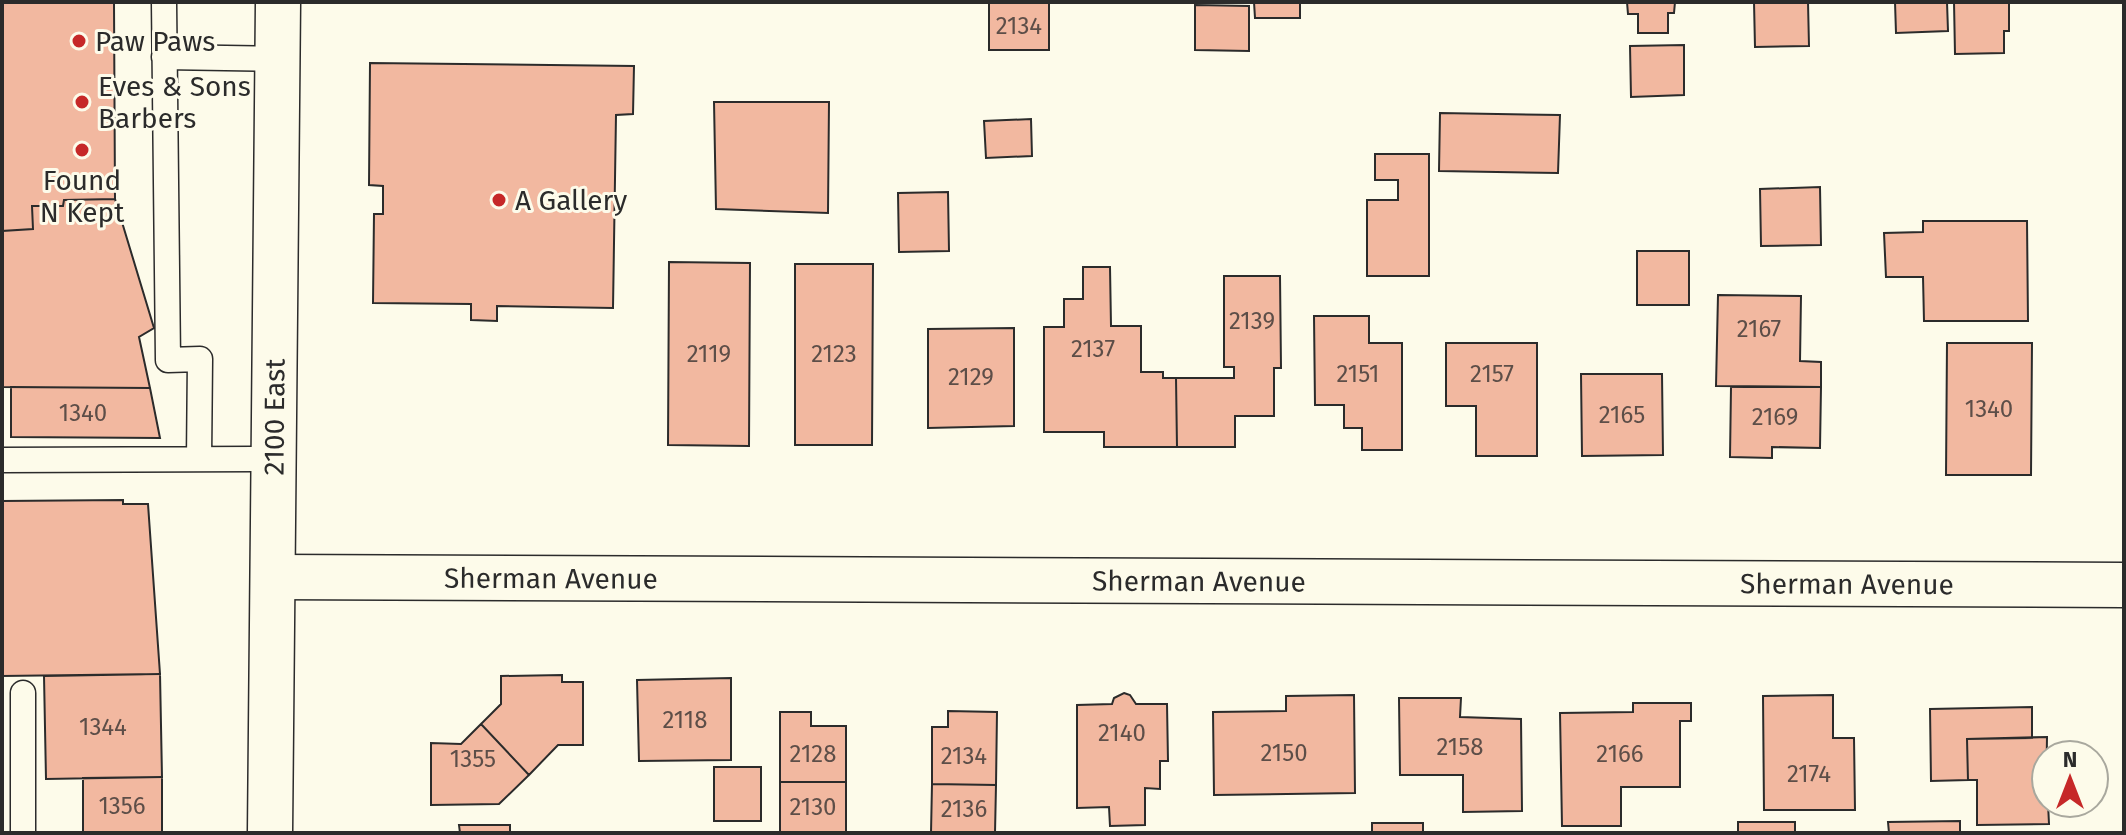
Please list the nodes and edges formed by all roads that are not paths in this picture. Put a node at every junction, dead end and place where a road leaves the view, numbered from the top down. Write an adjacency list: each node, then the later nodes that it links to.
1 (164, 2): 3 (lane)
2 (278, 2): 4 (street, 2100 East)
3 (164, 57): 4 (lane); 5 (lane)
4 (278, 59): 6 (street, 2100 East)
5 (199, 459): 6 (lane); 7 (lane)
6 (274, 459): 8 (street, 2100 East)
7 (2, 460)
8 (273, 577): 9 (street, Sherman Avenue); 12 (street, 2100 East)
9 (2124, 585)
10 (23, 693): 11 (lane)
11 (23, 833)
12 (270, 833)

